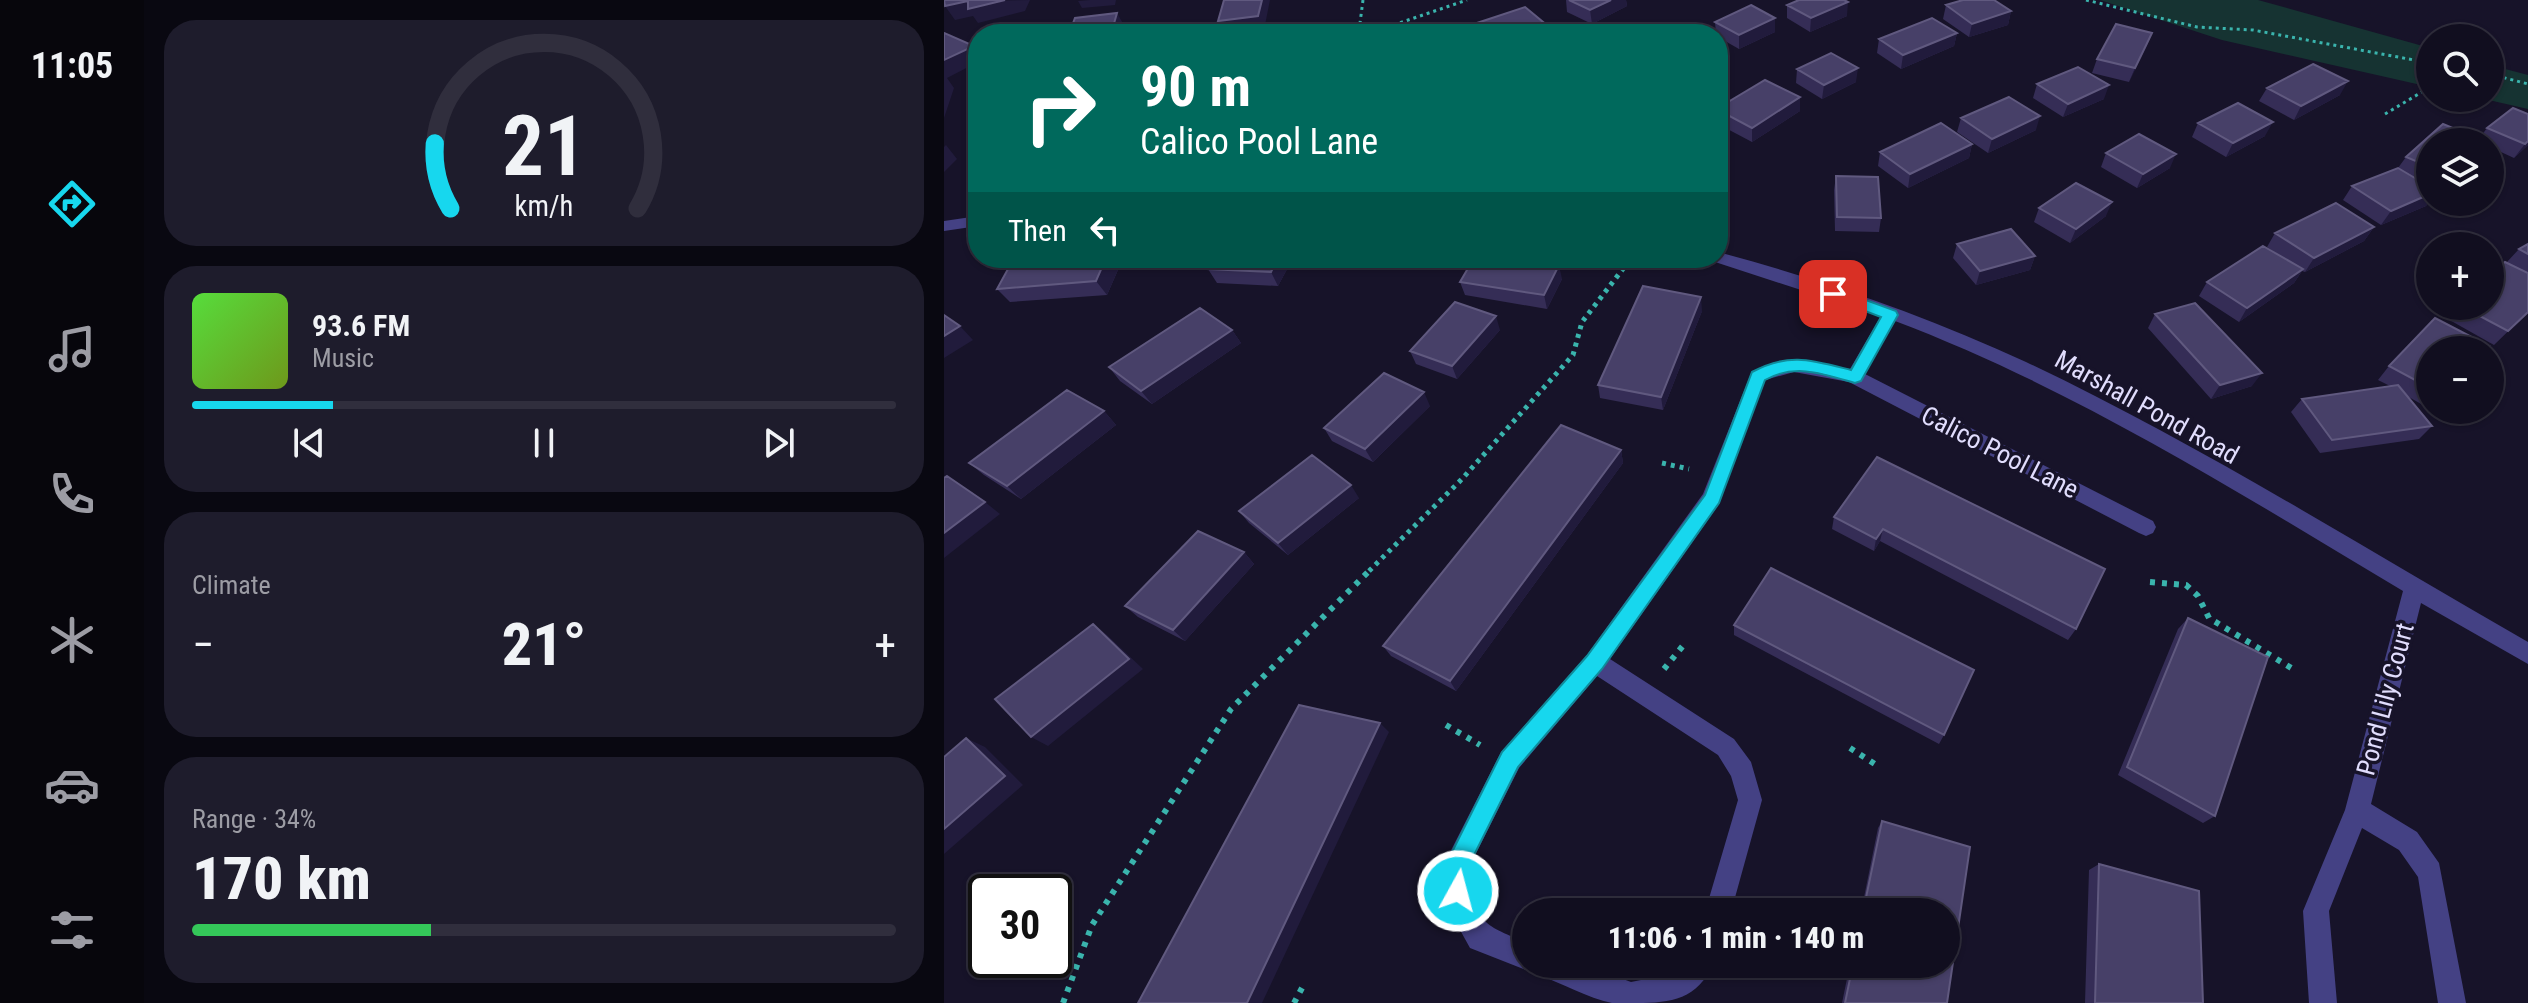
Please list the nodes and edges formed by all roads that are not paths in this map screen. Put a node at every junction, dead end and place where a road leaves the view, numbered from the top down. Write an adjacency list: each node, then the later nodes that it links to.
1 (968, 222): 2 (street)
2 (944, 226)
3 (1728, 260): 4 (street, Marshall Pond Road)
4 (1890, 315): 5 (street); 7 (street, Marshall Pond Road)
5 (1855, 377): 6 (street, Calico Pool Lane); 9 (street, Calico Pool Lane)
6 (2146, 527)
7 (2414, 589): 8 (street, Marshall Pond Road); 10 (street, Pond Lily Court)
8 (2528, 654)
9 (1595, 662): 11 (street); 12 (street, Calico Pool Lane)
10 (2357, 810): 15 (street, Pond Lily Court); 16 (street, Pond Lily Court)
11 (1722, 898)
12 (1512, 951)
13 (1584, 978): 14 (street)
14 (1686, 978)
15 (2323, 1003)
16 (2452, 1003)

